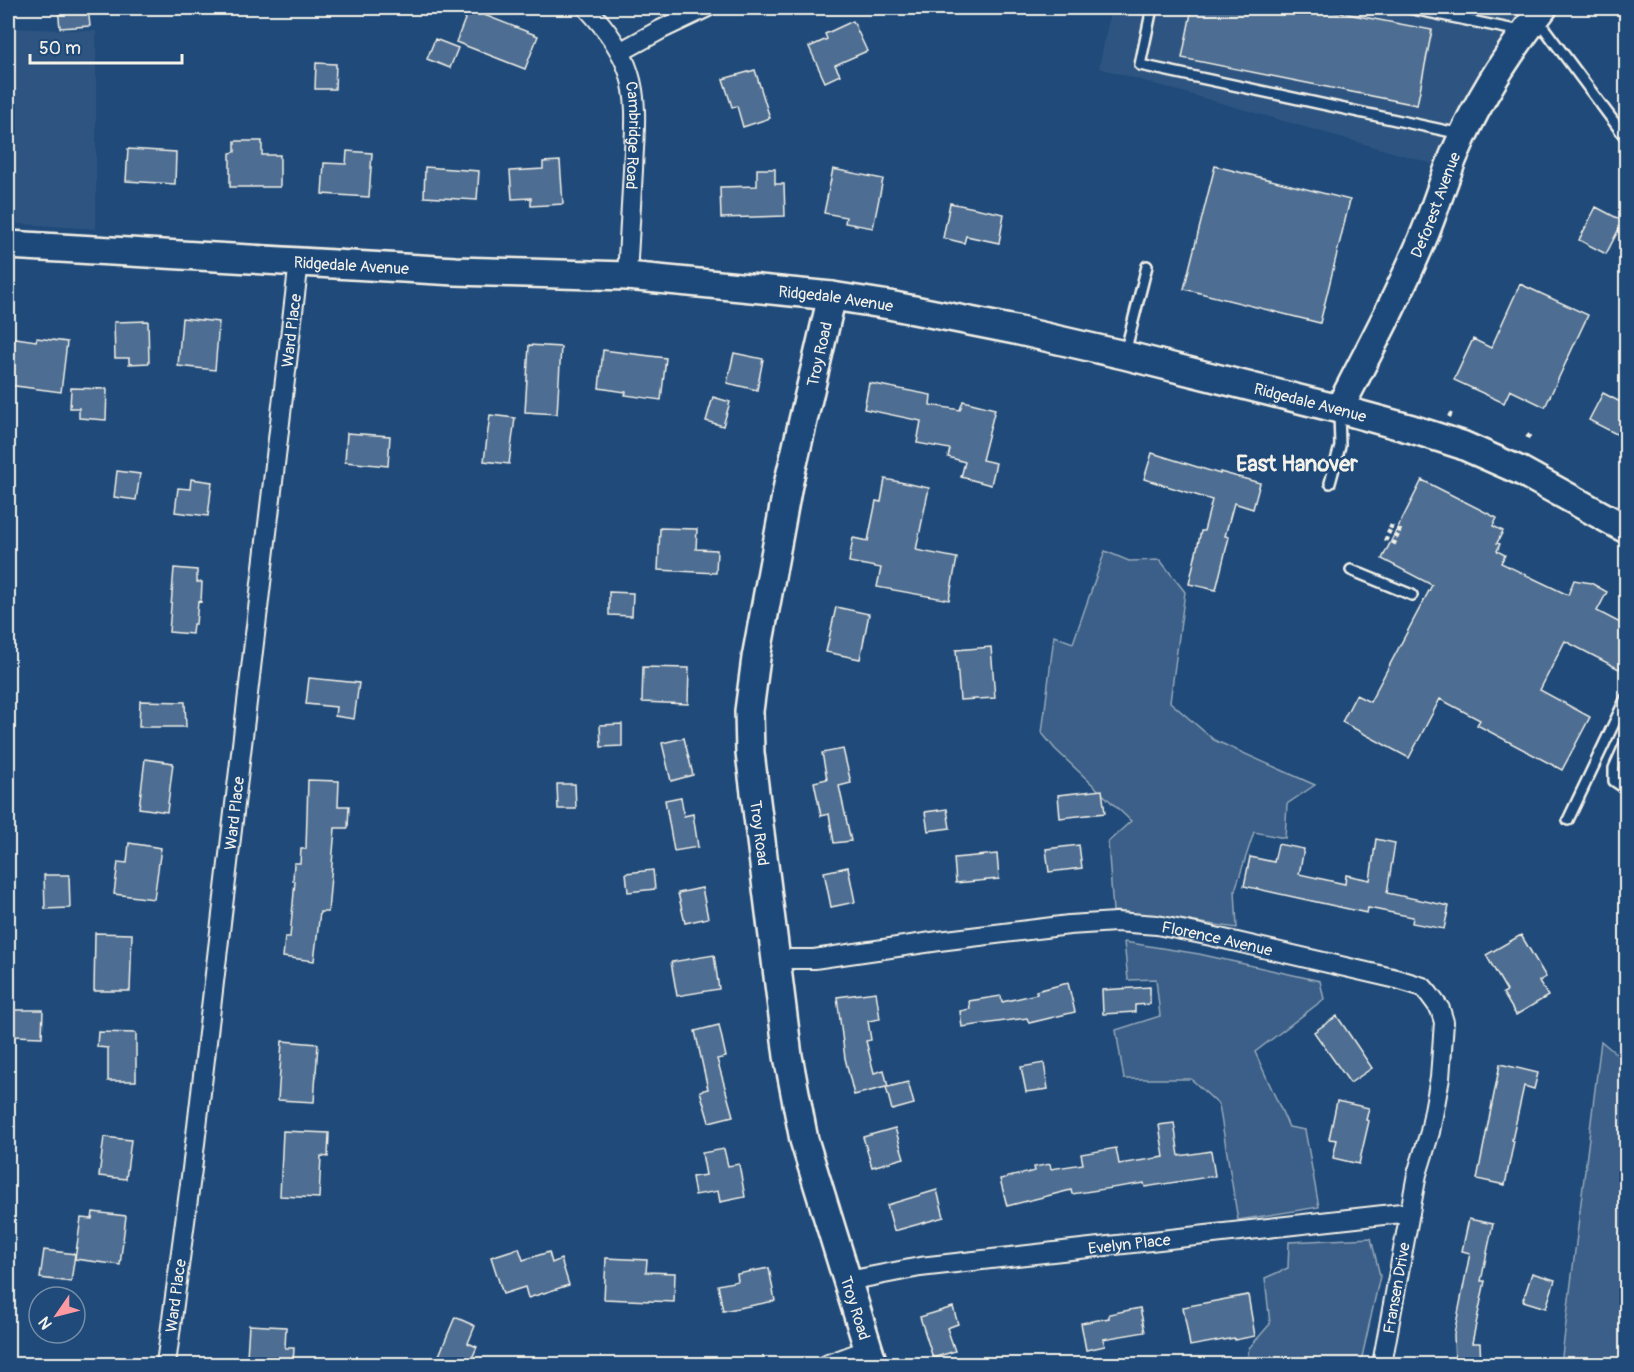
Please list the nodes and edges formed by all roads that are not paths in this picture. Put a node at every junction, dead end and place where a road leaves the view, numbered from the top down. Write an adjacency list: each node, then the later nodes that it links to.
1 (587, 8): 6 (street, Cambridge Road)
2 (706, 8): 6 (street)
3 (1152, 8): 7 (lane)
4 (1408, 8): 5 (lane)
5 (1535, 19): 7 (main road, Deforest Avenue); 8 (lane)
6 (620, 52): 12 (street, Cambridge Road)
7 (1464, 135): 15 (main road, Deforest Avenue)
8 (1626, 138)
9 (8, 245): 10 (main road, Ridgedale Avenue)
10 (299, 261): 12 (main road, Ridgedale Avenue); 28 (street, Ward Place)
11 (1147, 266): 14 (lane)
12 (627, 276): 13 (main road, Ridgedale Avenue)
13 (832, 296): 14 (main road, Ridgedale Avenue); 24 (main road, Troy Road)
14 (1124, 356): 15 (main road, Ridgedale Avenue)
15 (1339, 409): 16 (lane); 17 (main road, Ridgedale Avenue)
16 (1330, 483)
17 (1626, 530)
18 (1352, 570): 19 (lane)
19 (1412, 595)
20 (1626, 698): 23 (lane)
21 (1626, 741): 22 (lane)
22 (1626, 789)
23 (1568, 820)
24 (775, 958): 25 (street, Florence Avenue); 26 (main road, Troy Road)
25 (1410, 1212): 26 (street, Evelyn Place); 30 (street, Fransen Drive)
26 (848, 1281): 27 (main road, Troy Road)
27 (871, 1357): 29 (street)
28 (166, 1365)
29 (828, 1365)
30 (1382, 1365)

